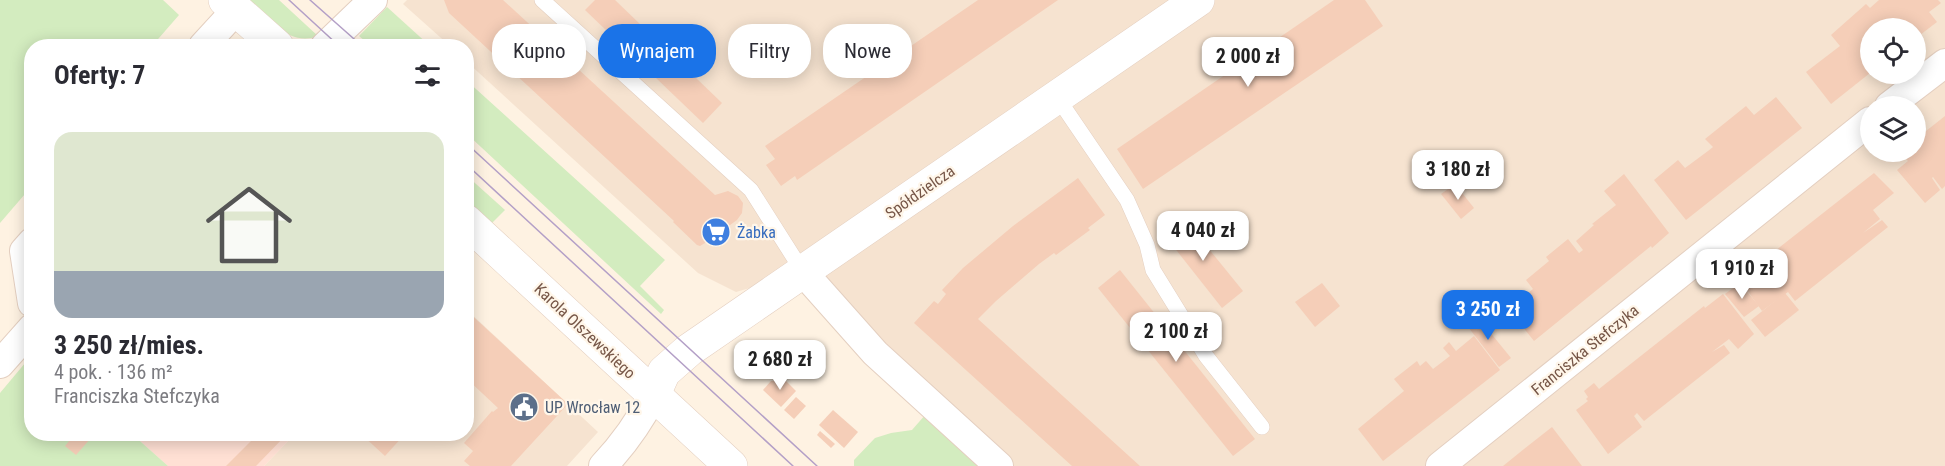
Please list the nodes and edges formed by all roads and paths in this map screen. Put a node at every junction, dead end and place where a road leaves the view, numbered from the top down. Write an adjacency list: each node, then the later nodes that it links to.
1 (373, 0): 7 (street)
2 (542, 0): 13 (lane)
3 (1198, 0): 10 (street, Spółdzielcza)
4 (230, 5): 5 (street); 6 (street)
5 (208, 39)
6 (267, 39)
7 (332, 39)
8 (1945, 63): 9 (street)
9 (1902, 96)
10 (1057, 97): 13 (street, Spółdzielcza); 17 (lane)
11 (1860, 129): 21 (street, Franciszka Stefczyka)
12 (474, 228): 16 (street, Karola Olszewskiego)
13 (803, 272): 16 (street, Spółdzielcza); 20 (street)
14 (24, 337): 15 (street)
15 (0, 364)
16 (654, 394): 18 (street); 19 (street, Karola Olszewskiego)
17 (1262, 427)
18 (603, 466)
19 (730, 466)
20 (999, 466)
21 (1440, 466)

